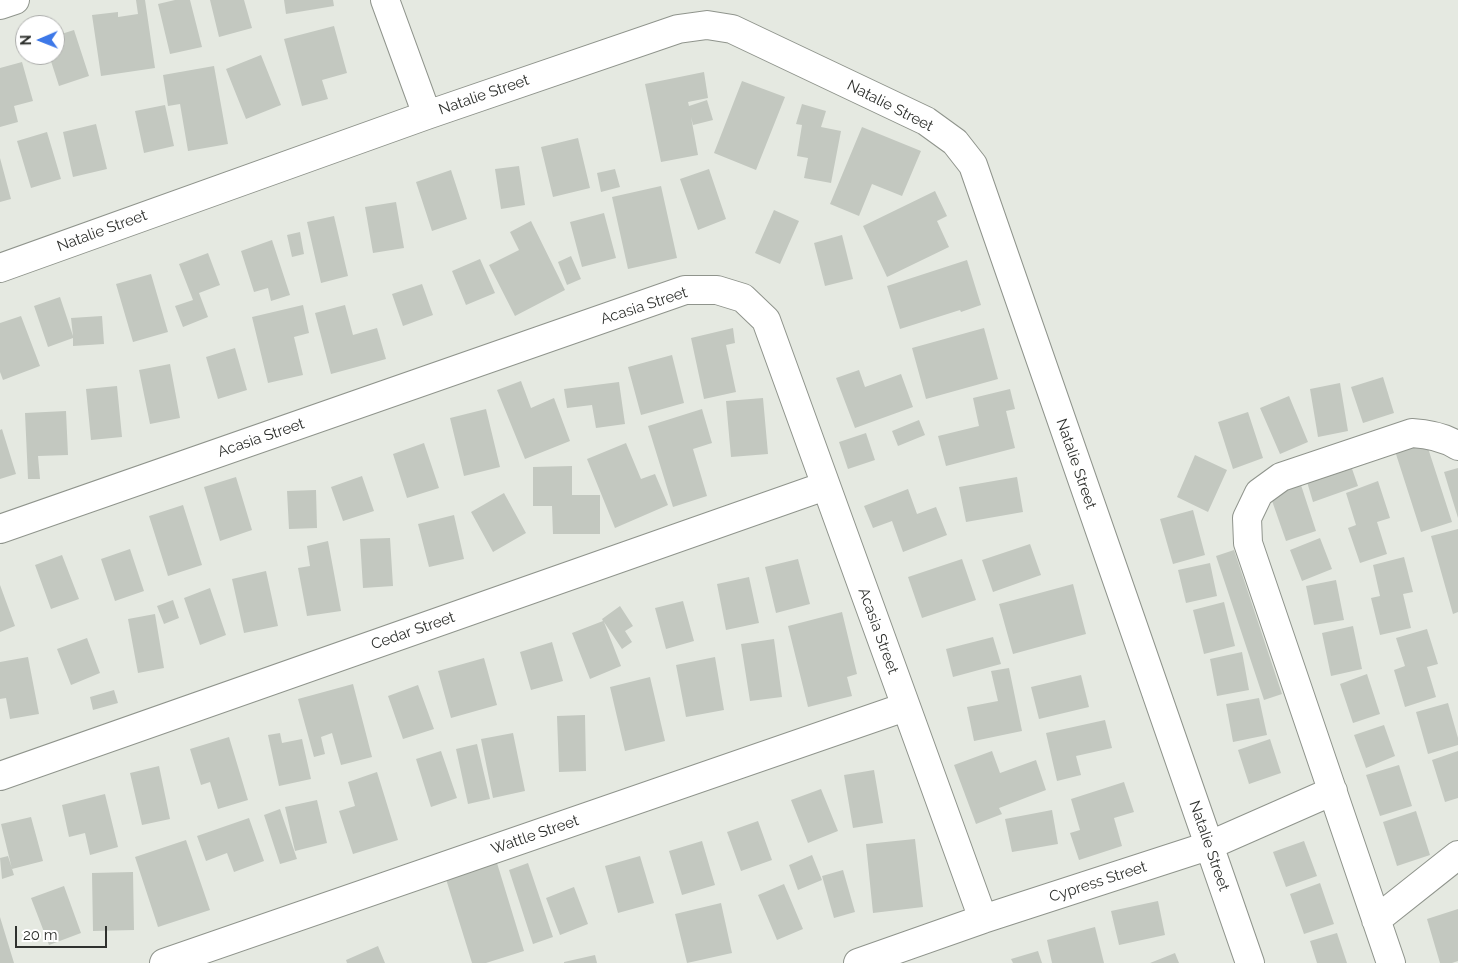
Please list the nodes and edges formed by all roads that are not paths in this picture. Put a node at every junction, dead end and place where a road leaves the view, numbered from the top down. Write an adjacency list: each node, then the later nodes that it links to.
1 (15, 0): 3 (street)
2 (385, 0): 4 (street)
3 (0, 5)
4 (427, 115): 5 (street, Natalie Street); 12 (street, Natalie Street)
5 (0, 268)
6 (1458, 446): 11 (street)
7 (825, 486): 8 (street, Acasia Street); 9 (street, Acasia Street); 10 (street, Cedar Street)
8 (0, 529)
9 (905, 707): 14 (street, Acasia Street); 16 (street, Wattle Street)
10 (0, 776)
11 (1333, 791): 12 (street, Cypress Street); 15 (street)
12 (1208, 846): 14 (street, Cypress Street); 18 (street, Natalie Street)
13 (1458, 856): 15 (street)
14 (983, 919): 17 (street, Cypress Street)
15 (1376, 920): 19 (street)
16 (164, 963)
17 (858, 963)
18 (1250, 963)
19 (1392, 963)

